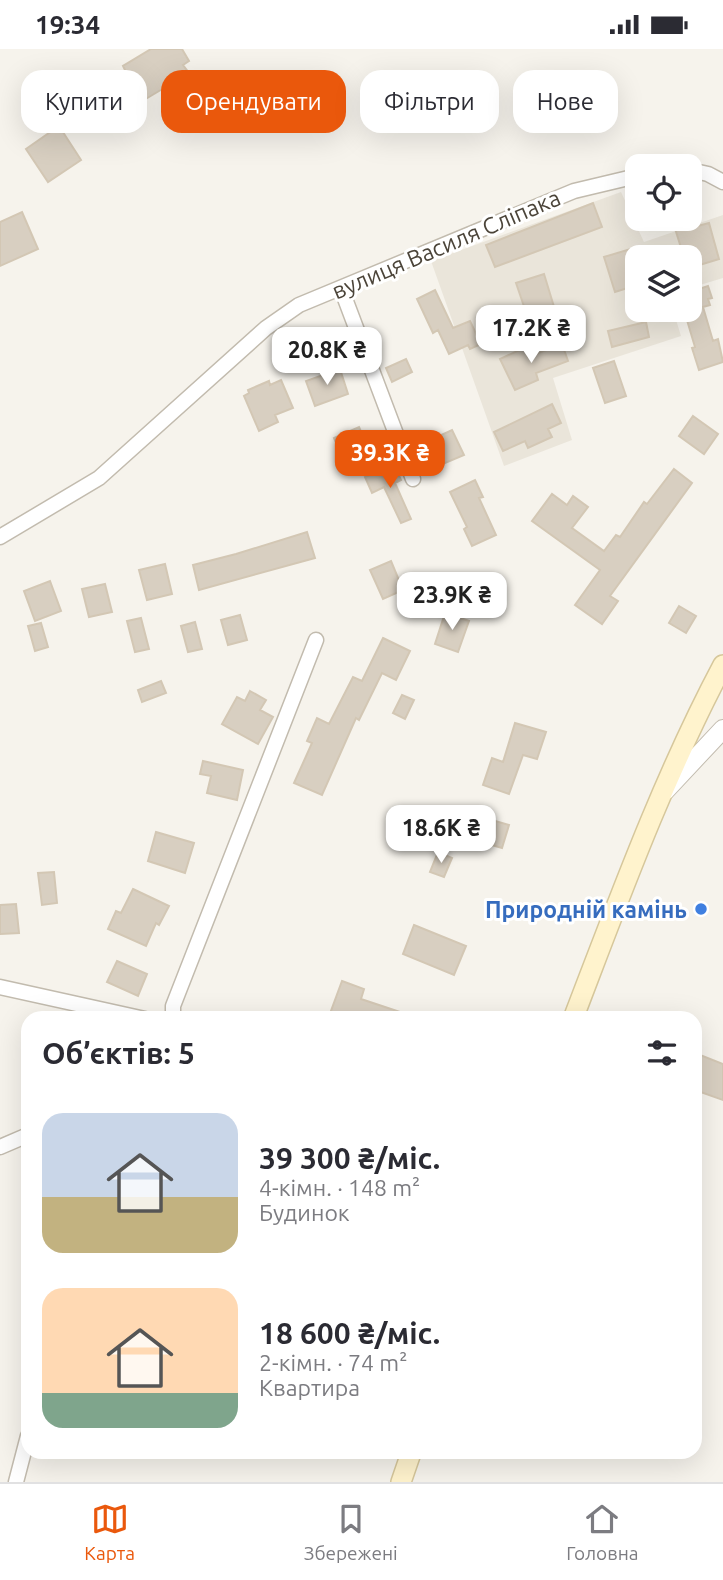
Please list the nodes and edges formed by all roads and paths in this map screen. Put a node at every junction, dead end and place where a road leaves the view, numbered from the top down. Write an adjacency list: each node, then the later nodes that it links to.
1 (702, 173): 3 (street)
2 (625, 179): 4 (street, вулиця Василя Сліпака)
3 (723, 182)
4 (341, 288): 5 (street); 6 (street, вулиця Василя Сліпака)
5 (413, 479)
6 (0, 537)
7 (316, 640): 13 (street)
8 (723, 665): 10 (main road)
9 (723, 729): 10 (street)
10 (662, 793): 14 (main road)
11 (0, 987): 12 (street)
12 (109, 1011)
13 (173, 1011)
14 (576, 1011)
15 (21, 1138): 16 (street)
16 (0, 1147)
17 (22, 1459): 19 (street)
18 (409, 1459): 20 (main road)
19 (16, 1482)
20 (401, 1482)

